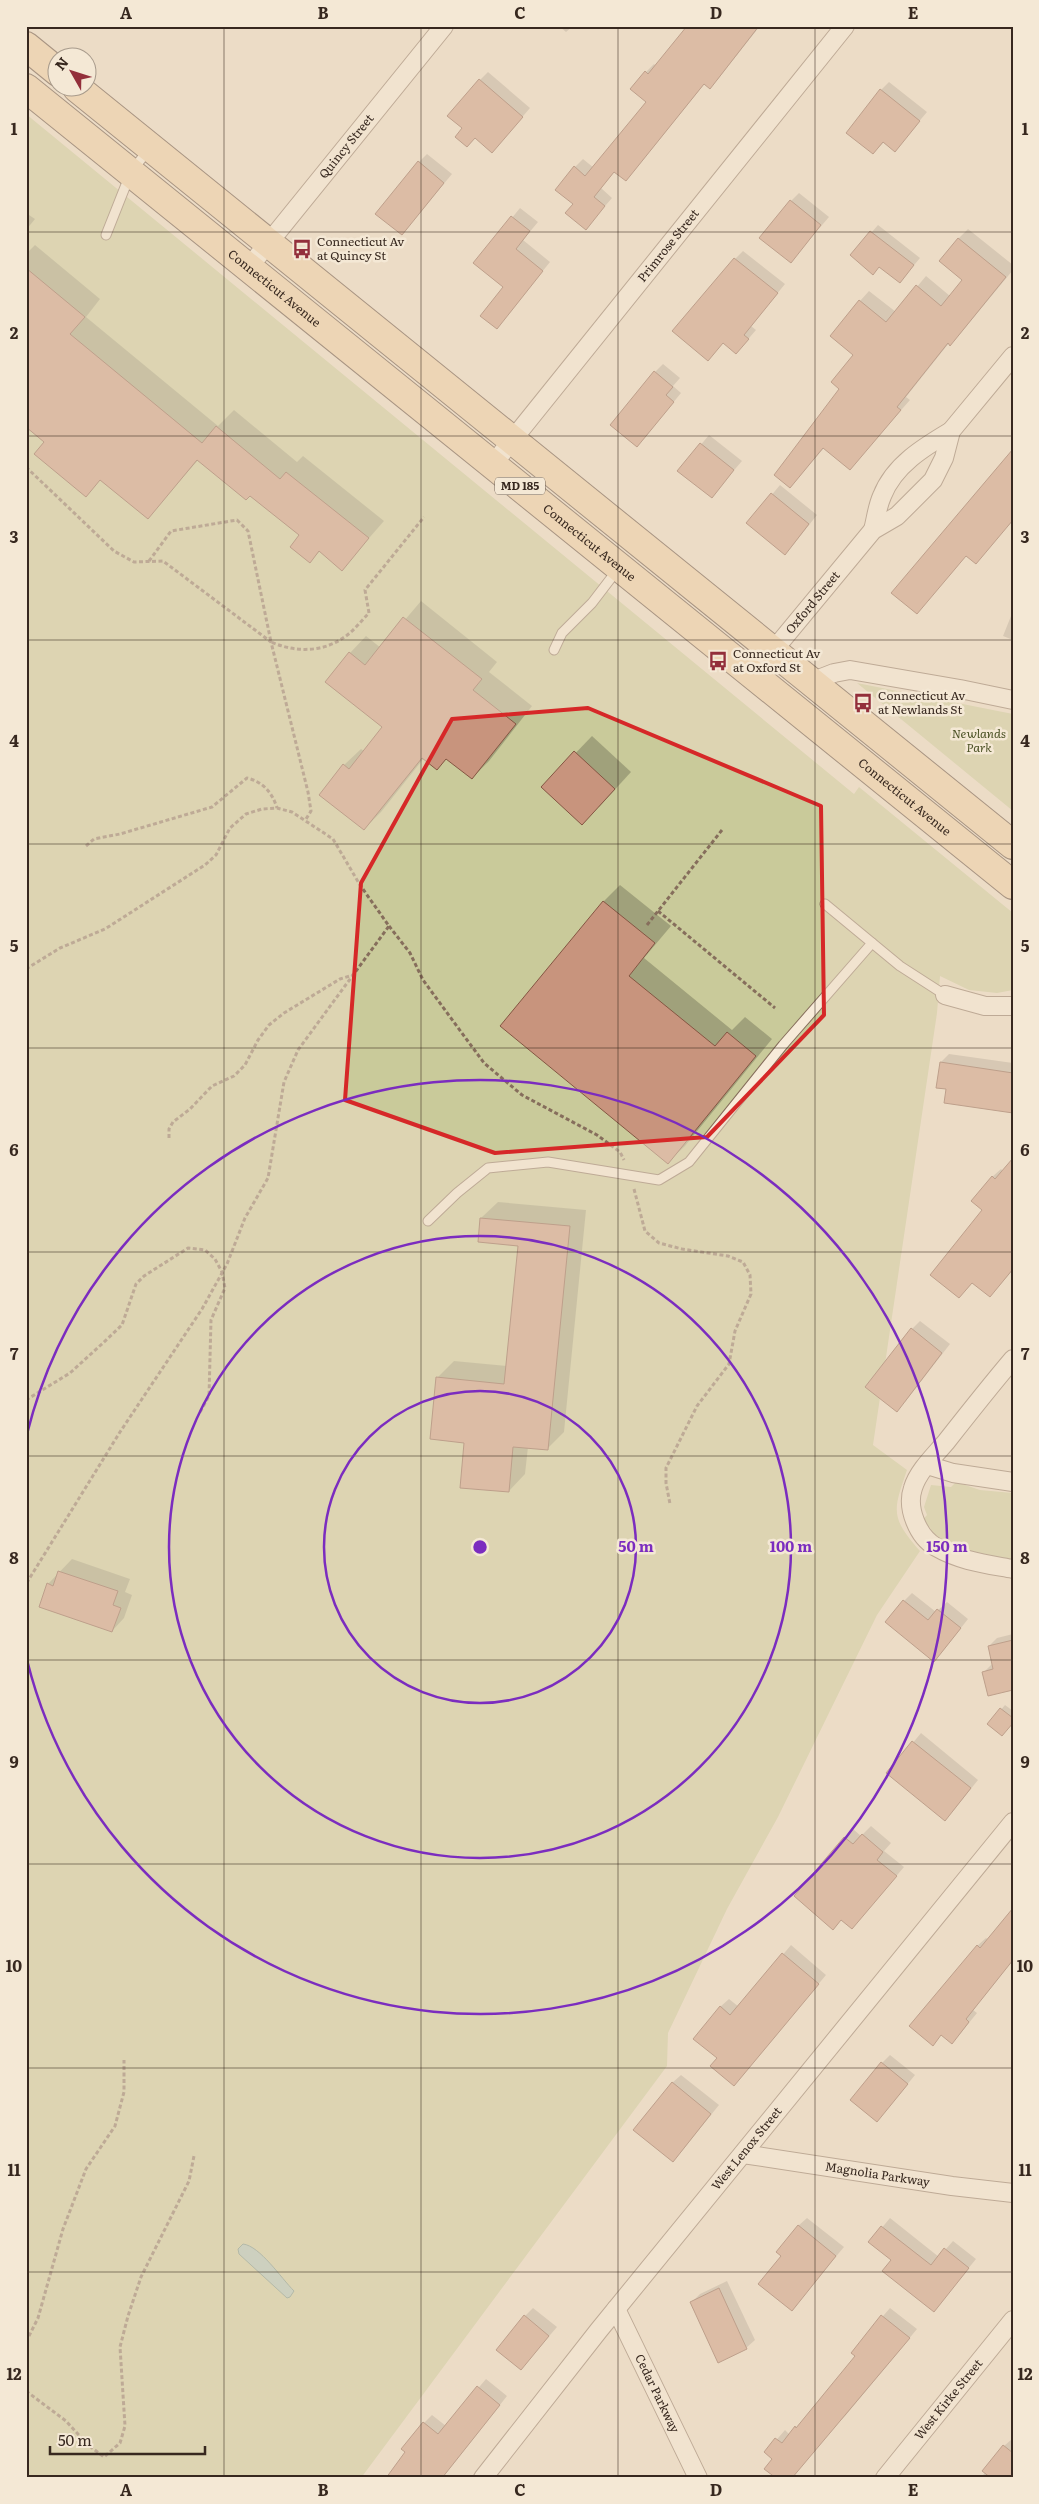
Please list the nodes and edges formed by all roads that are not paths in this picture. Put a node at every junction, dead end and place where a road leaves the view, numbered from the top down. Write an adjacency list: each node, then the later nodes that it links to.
1 (444, 26): 10 (street, Quincy Street)
2 (845, 26): 14 (street, Primrose Street)
3 (26, 46): 4 (main road)
4 (48, 64)
5 (26, 88): 8 (main road, Connecticut Avenue / MD 185)
6 (89, 98): 7 (main road, MD 185)
7 (150, 147): 8 (lane); 10 (main road, MD 185)
8 (131, 172): 9 (lane); 11 (main road, Connecticut Avenue / MD 185)
9 (106, 235)
10 (269, 243): 11 (street, Quincy Street); 14 (main road, MD 185)
11 (249, 268): 15 (main road, Connecticut Avenue / MD 185)
12 (1013, 356): 13 (street, Oxford Street)
13 (951, 431): 16 (street, Oxford Street); 16 (street, Oxford Street)
14 (512, 440): 15 (street, Primrose Street); 19 (main road, MD 185)
15 (493, 464): 17 (main road, Connecticut Avenue / MD 185)
16 (873, 530): 19 (street, Oxford Street)
17 (619, 567): 18 (lane); 20 (main road, Connecticut Avenue / MD 185)
18 (554, 650)
19 (772, 651): 20 (street, Oxford Street); 21 (main road, MD 185)
20 (753, 675): 24 (main road, Connecticut Avenue / MD 185)
21 (812, 682): 22 (street); 23 (main road, MD 185)
22 (1013, 700)
23 (1013, 845)
24 (1013, 885)
25 (825, 904): 26 (lane)
26 (872, 943): 27 (lane); 29 (lane)
27 (945, 995): 28 (street)
28 (1013, 1006)
29 (428, 1221)
30 (1013, 1358): 31 (street)
31 (927, 1465): 32 (street); 33 (street)
32 (1013, 1482)
33 (1013, 1569)
34 (1013, 1822): 35 (street, West Lenox Street)
35 (743, 2154): 36 (street, Magnolia Parkway); 37 (street, West Lenox Street)
36 (1013, 2193)
37 (616, 2310): 39 (street, West Lenox Street); 40 (street, Cedar Parkway)
38 (1013, 2320): 41 (street, West Kirke Street)
39 (483, 2478)
40 (698, 2478)
41 (885, 2478)

